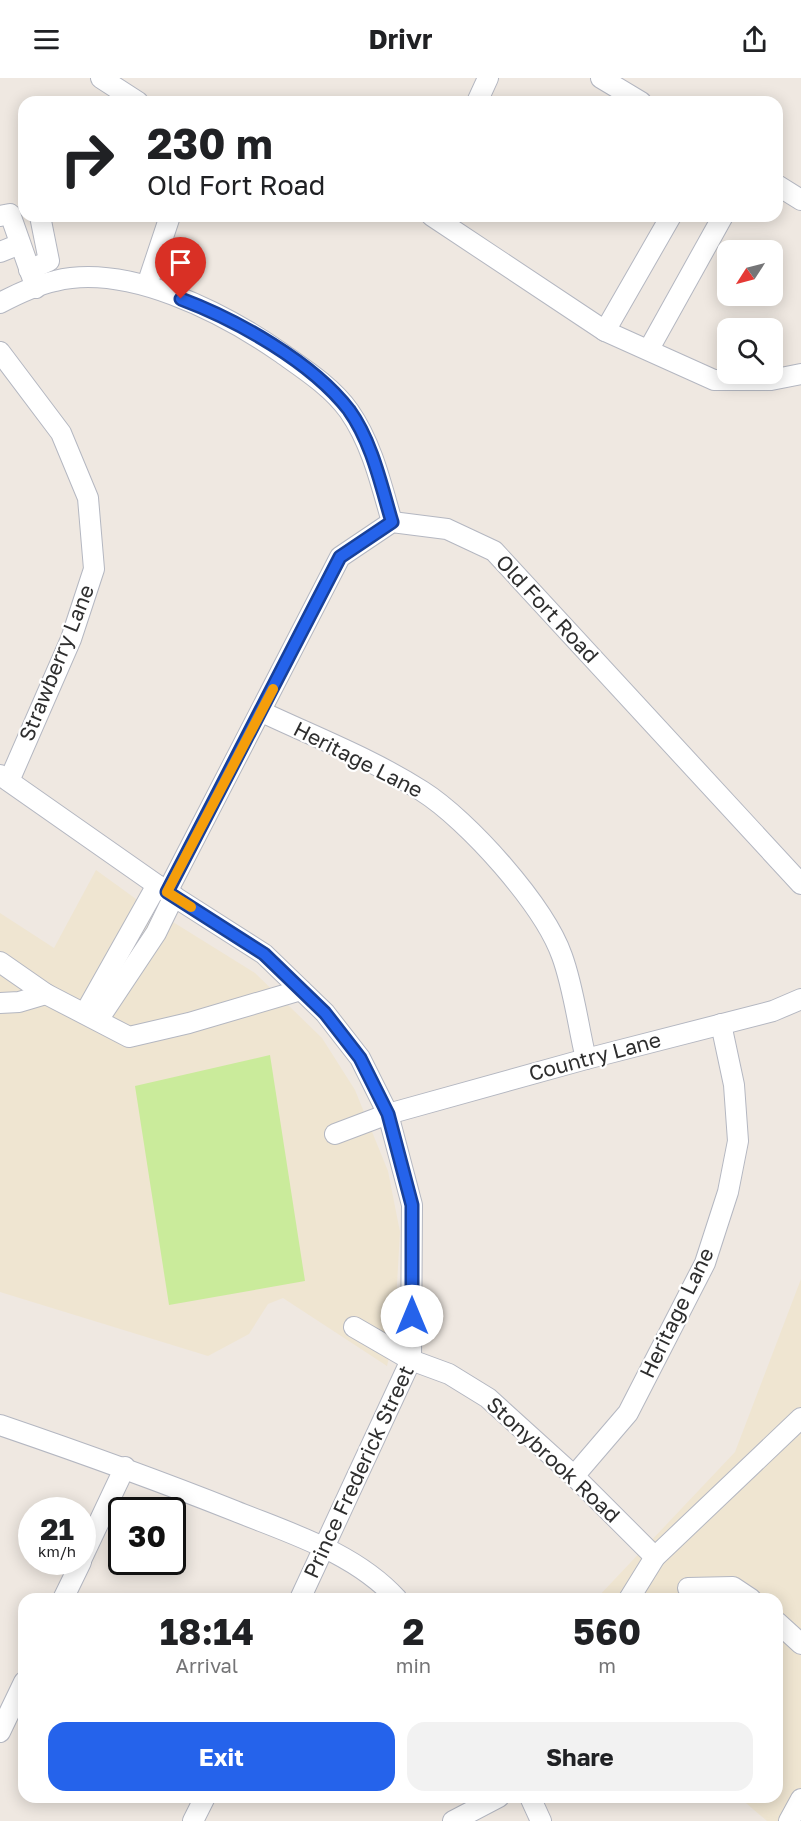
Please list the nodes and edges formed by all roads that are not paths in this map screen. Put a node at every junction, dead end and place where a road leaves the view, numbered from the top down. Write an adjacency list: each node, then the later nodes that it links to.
1 (100, 78): 4 (street)
2 (488, 78): 5 (street)
3 (602, 78): 6 (street)
4 (128, 96)
5 (480, 96)
6 (631, 96)
7 (783, 189): 8 (street)
8 (801, 200)
9 (0, 216): 15 (street)
10 (41, 222): 17 (street)
11 (168, 222): 18 (street)
12 (441, 222): 20 (street)
13 (668, 222): 20 (street)
14 (720, 222): 21 (street)
15 (20, 244): 16 (street); 17 (street)
16 (0, 252)
17 (32, 279): 18 (street); 19 (street)
18 (147, 285): 24 (street)
19 (0, 303)
20 (605, 331): 21 (street)
21 (649, 349): 23 (street)
22 (0, 352): 26 (street, Strawberry Lane)
23 (801, 374)
24 (392, 522): 25 (street); 27 (street, Old Fort Road)
25 (262, 711): 28 (street); 36 (street, Heritage Lane)
26 (4, 778): 28 (street, Prince Frederick Street)
27 (801, 884)
28 (166, 891): 30 (street, Prince Frederick Street); 34 (street)
29 (0, 962): 31 (street)
30 (301, 990): 34 (street); 37 (street, Prince Frederick Street)
31 (46, 994): 33 (street); 34 (street)
32 (801, 999): 35 (street, Country Lane)
33 (0, 1003)
34 (92, 1017)
35 (721, 1024): 36 (street, Country Lane); 44 (street, Heritage Lane)
36 (586, 1059): 37 (street, Country Lane)
37 (388, 1114): 38 (street, Country Lane); 40 (street, Prince Frederick Street)
38 (335, 1134)
39 (354, 1327): 40 (street, Stonybrook Road)
40 (411, 1360): 44 (street, Stonybrook Road); 46 (street, Prince Frederick Street)
41 (801, 1418): 47 (street)
42 (0, 1425): 43 (street)
43 (125, 1467): 45 (street); 46 (street)
44 (574, 1476): 47 (street, Stonybrook Road)
45 (96, 1530)
46 (326, 1547): 51 (street, Prince Frederick Street); 52 (street)
47 (655, 1557): 53 (street)
48 (75, 1575): 50 (street)
49 (688, 1588): 54 (street)
50 (66, 1593)
51 (303, 1593)
52 (391, 1593)
53 (633, 1593)
54 (742, 1593)
55 (783, 1628): 56 (street)
56 (801, 1644)
57 (18, 1694): 58 (street)
58 (0, 1732)
59 (801, 1798): 66 (street)
60 (202, 1803): 63 (street)
61 (488, 1803): 64 (street)
62 (533, 1803): 65 (street)
63 (193, 1821)
64 (453, 1821)
65 (541, 1821)
66 (789, 1821)

